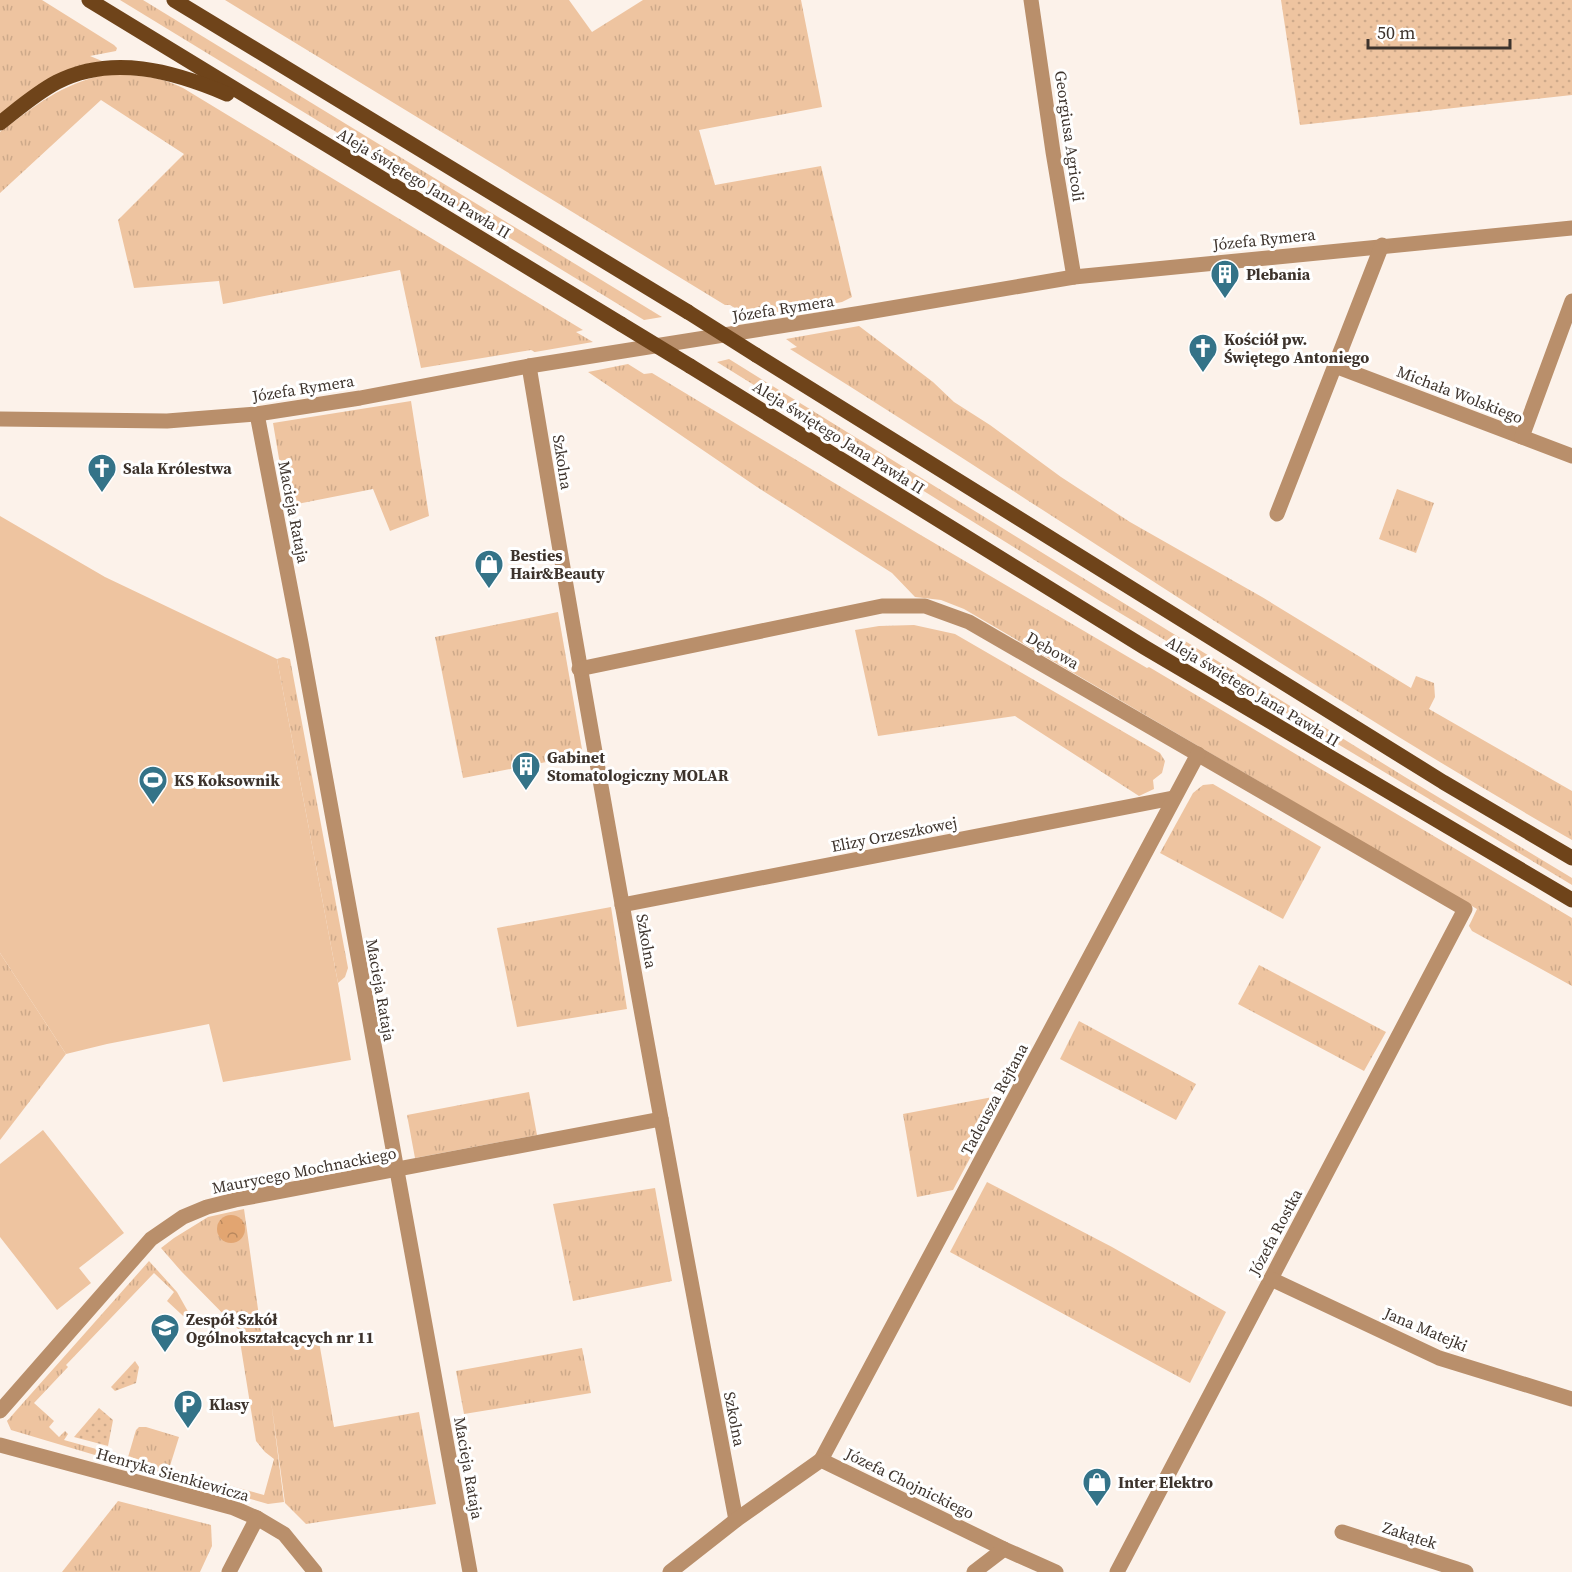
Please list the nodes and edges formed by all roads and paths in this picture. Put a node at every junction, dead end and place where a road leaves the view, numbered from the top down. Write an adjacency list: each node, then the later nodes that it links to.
1 (89, 0): 4 (main road, Aleja świętego Jana Pawła II)
2 (174, 0): 20 (main road, Aleja świętego Jana Pawła II, bridge)
3 (1031, 0): 8 (street, Georgiusa Agricoli)
4 (274, 114): 5 (main road); 21 (main road, Aleja świętego Jana Pawła II, bridge)
5 (0, 123)
6 (1572, 228): 7 (street, Józefa Rymera)
7 (1382, 245): 8 (street, Józefa Rymera); 11 (street)
8 (1074, 276): 10 (street, Józefa Rymera)
9 (1572, 301): 14 (street)
10 (529, 366): 12 (street, Józefa Rymera); 17 (street, Szkolna)
11 (1335, 366): 14 (street, Michała Wolskiego); 16 (street)
12 (257, 414): 13 (street, Józefa Rymera); 25 (street, Macieja Rataja)
13 (0, 419)
14 (1522, 437): 15 (street, Michała Wolskiego)
15 (1572, 456)
16 (1277, 514)
17 (579, 669): 18 (street, Dębowa); 22 (street, Szkolna)
18 (1198, 754): 19 (street, Tadeusza Rejtana); 23 (street, Dębowa)
19 (1173, 798): 22 (street, Elizy Orzeszkowej); 30 (street, Tadeusza Rejtana)
20 (1572, 858)
21 (1572, 900)
22 (621, 905): 24 (street, Szkolna)
23 (1464, 909): 26 (street, Józefa Rostka)
24 (661, 1119): 25 (street, Maurycego Mochnackiego); 32 (street, Szkolna)
25 (396, 1170): 28 (street, Maurycego Mochnackiego); 37 (street, Macieja Rataja)
26 (1271, 1279): 27 (street, Jana Matejki); 41 (street, Józefa Rostka)
27 (1572, 1399)
28 (0, 1411)
29 (0, 1445): 31 (street, Henryka Sienkiewicza)
30 (821, 1460): 32 (street, Józefa Chojnickiego); 34 (street, Józefa Chojnickiego)
31 (257, 1518): 35 (street); 36 (street, Henryka Sienkiewicza)
32 (736, 1521): 38 (street, Józefa Chojnickiego)
33 (1342, 1532): 42 (street, Zakątek)
34 (1004, 1549): 39 (street); 40 (street, Józefa Chojnickiego)
35 (229, 1572)
36 (315, 1572)
37 (470, 1572)
38 (670, 1572)
39 (974, 1572)
40 (1056, 1572)
41 (1117, 1572)
42 (1466, 1572)

